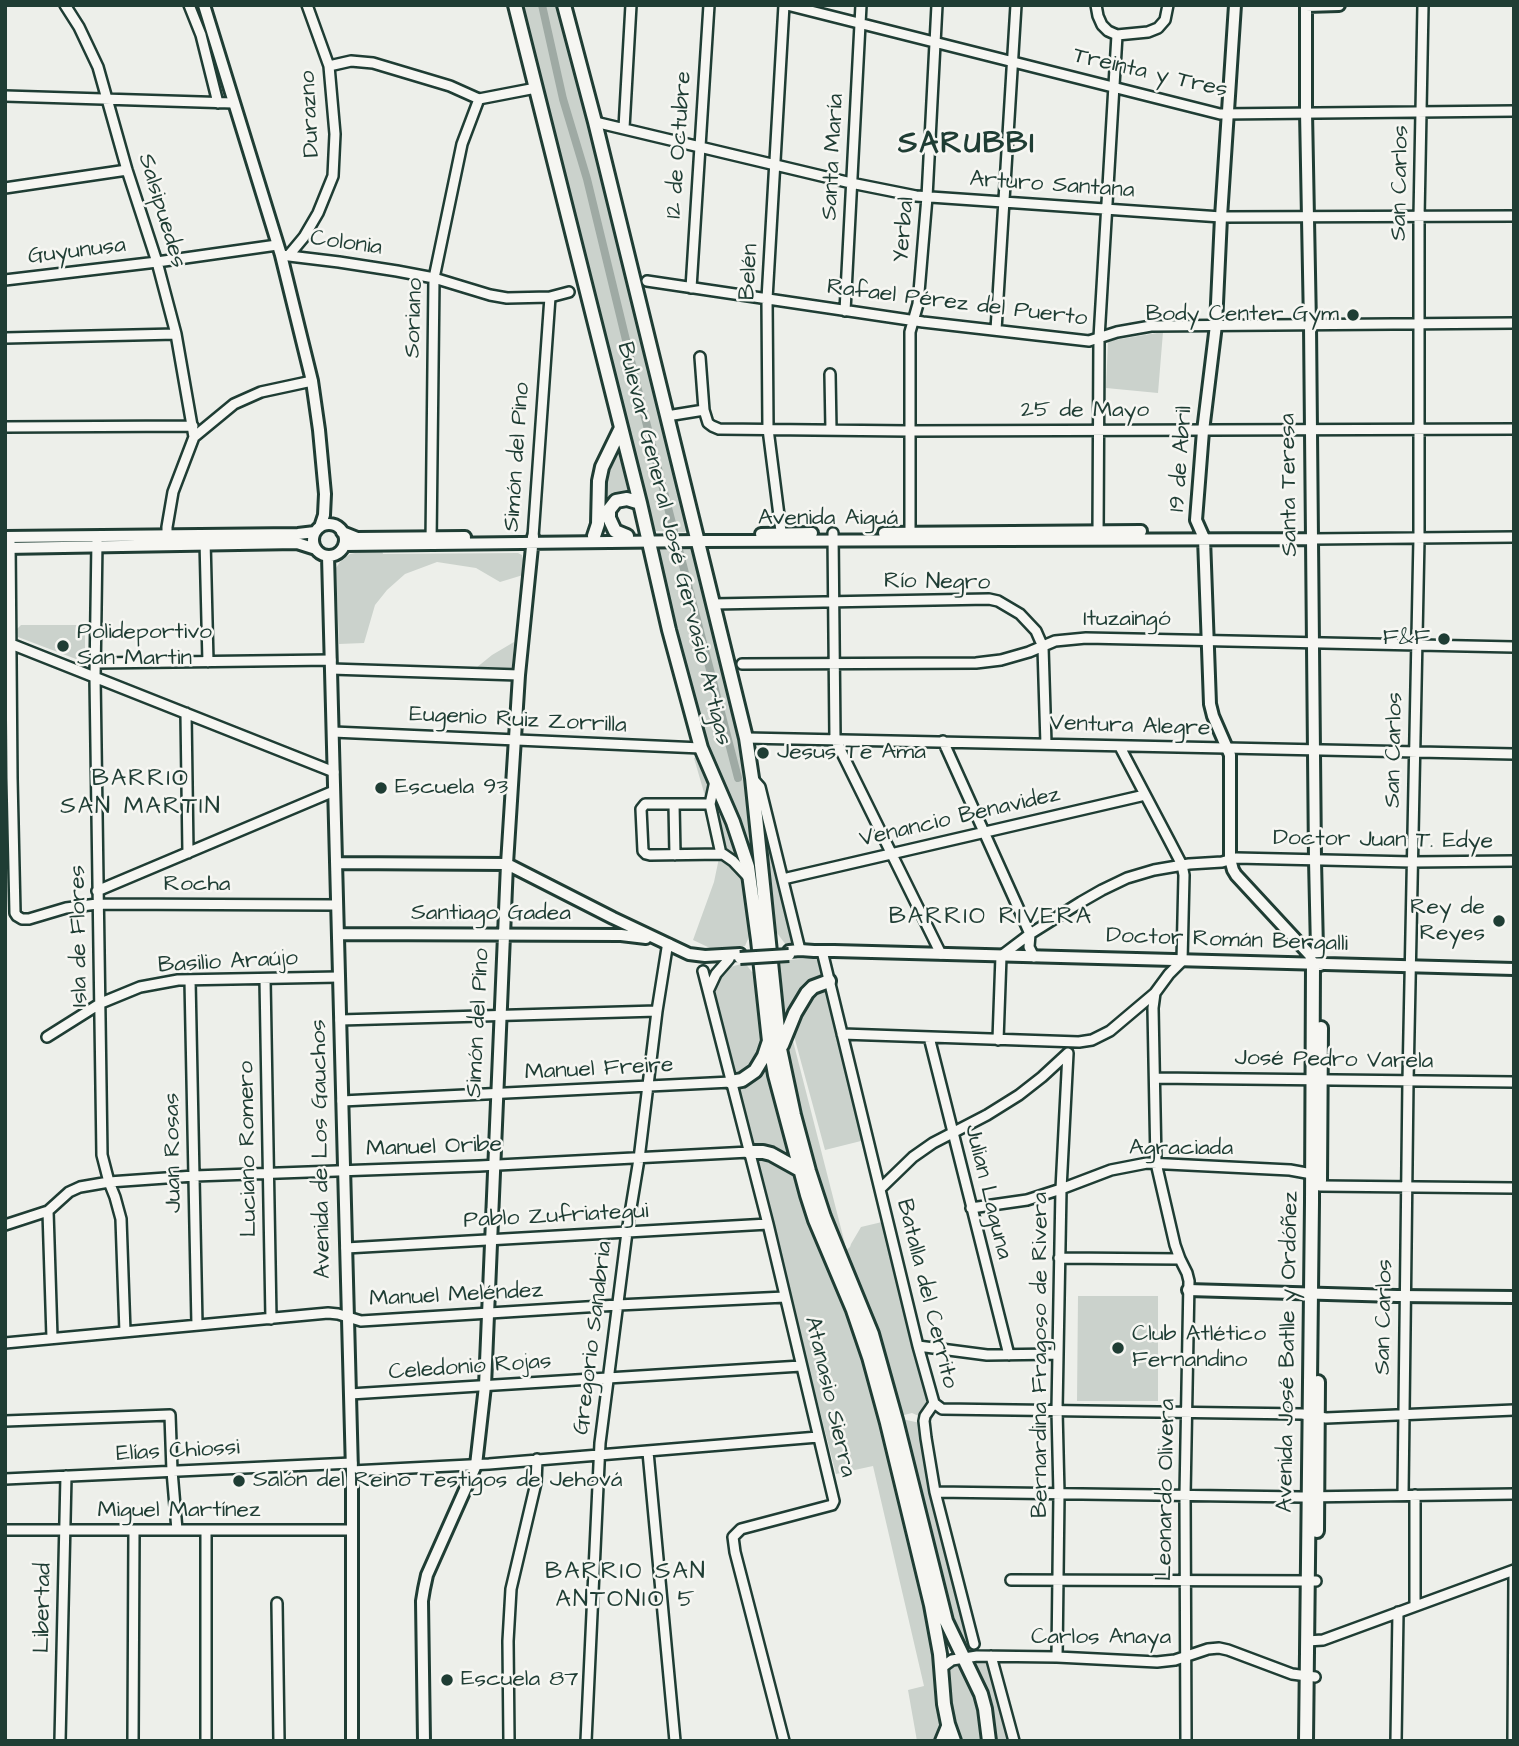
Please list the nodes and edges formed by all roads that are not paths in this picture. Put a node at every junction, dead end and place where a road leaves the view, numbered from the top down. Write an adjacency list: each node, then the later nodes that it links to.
1 (65, 5): 28 (street, Salsipuedes)
2 (189, 5): 29 (street)
3 (203, 5): 30 (street)
4 (306, 5): 23 (street, Durazno)
5 (514, 5): 25 (main road, Bulevar General José Gervasio Artigas)
6 (564, 5): 35 (main road, Bulevar General José Gervasio Artigas)
7 (631, 5): 36 (street)
8 (709, 5): 37 (street, 12 de Octubre)
9 (785, 5): 19 (street, Treinta y Tres); 38 (street, Belén)
10 (861, 5): 19 (street, Santa María)
11 (937, 5): 21 (street, Yerbal)
12 (1016, 5): 22 (street)
13 (1096, 5): 20 (street)
14 (1168, 5): 20 (street)
15 (1235, 5): 34 (street, 19 de Abril)
16 (1306, 5): 17 (street); 32 (street, Santa Teresa)
17 (1339, 5)
18 (1423, 5): 33 (street, San Carlos)
19 (860, 24): 21 (street, Treinta y Tres); 40 (street, Santa María)
20 (1117, 34): 24 (street)
21 (935, 43): 22 (street, Treinta y Tres); 42 (street, Yerbal)
22 (1011, 62): 24 (street, Treinta y Tres); 43 (street)
23 (329, 66): 27 (street); 49 (street, Durazno)
24 (1114, 87): 34 (street, Treinta y Tres); 44 (street)
25 (536, 88): 27 (street); 75 (main road, Bulevar General José Gervasio Artigas)
26 (5, 96): 28 (street)
27 (479, 99): 51 (street, Soriano)
28 (107, 100): 29 (street); 39 (street, Salsipuedes)
29 (218, 103): 30 (street)
30 (233, 103): 49 (street)
31 (1514, 111): 33 (street, Treinta y Tres)
32 (1306, 112): 33 (street, Treinta y Tres); 34 (street, Treinta y Tres); 45 (street, Santa Teresa)
33 (1421, 112): 48 (street, San Carlos)
34 (1228, 113): 47 (street, 19 de Abril)
35 (595, 122): 36 (street, Arturo Santana); 72 (main road, Bulevar General José Gervasio Artigas)
36 (624, 128): 37 (street, Arturo Santana)
37 (699, 146): 38 (street, Arturo Santana); 54 (street, 12 de Octubre)
38 (775, 165): 40 (street, Arturo Santana); 57 (street, Belén)
39 (127, 170): 41 (street); 50 (street, Salsipuedes)
40 (851, 183): 42 (street, Arturo Santana); 58 (street, Santa María)
41 (5, 188)
42 (927, 197): 43 (street, Arturo Santana); 59 (street, Yerbal)
43 (1004, 203): 44 (street, Arturo Santana); 64 (street)
44 (1106, 209): 47 (street, Arturo Santana); 67 (street)
45 (1308, 216): 47 (street, Arturo Santana); 48 (street, Arturo Santana); 63 (street, Santa Teresa)
46 (1514, 216): 48 (street, Arturo Santana)
47 (1221, 217): 61 (street, 19 de Abril)
48 (1419, 217): 62 (street, San Carlos)
49 (282, 252): 50 (street, Guyunusa); 51 (street, Colonia); 70 (street)
50 (157, 262): 52 (street, Guyunusa); 65 (street, Salsipuedes)
51 (434, 278): 56 (street, Colonia); 107 (street, Soriano)
52 (5, 280)
53 (648, 281): 54 (street, Rafael Pérez del Puerto)
54 (691, 288): 57 (street, Rafael Pérez del Puerto)
55 (569, 292): 56 (street, Colonia)
56 (550, 297): 105 (street, Simón del Pino)
57 (767, 299): 58 (street, Rafael Pérez del Puerto); 76 (street, Belén)
58 (845, 311): 59 (street, Rafael Pérez del Puerto)
59 (914, 321): 64 (street, Rafael Pérez del Puerto); 82 (street, Yerbal)
60 (1514, 323): 62 (street, Rafael Pérez del Puerto)
61 (1216, 324): 63 (street, Rafael Pérez del Puerto); 67 (street, Rafael Pérez del Puerto); 83 (street, 19 de Abril)
62 (1419, 324): 63 (street, Rafael Pérez del Puerto); 81 (street, San Carlos)
63 (1310, 325): 80 (street, Santa Teresa)
64 (996, 330): 67 (street, Rafael Pérez del Puerto)
65 (176, 334): 66 (street); 73 (street, Salsipuedes)
66 (5, 338)
67 (1100, 338): 79 (street)
68 (700, 358): 71 (street)
69 (830, 374): 78 (street)
70 (312, 381): 84 (street); 85 (street)
71 (704, 410): 72 (street); 76 (street, 25 de Mayo)
72 (667, 416): 98 (main road, Bulevar General José Gervasio Artigas)
73 (193, 426): 74 (street); 84 (street, Salsipuedes)
74 (5, 427)
75 (621, 428): 86 (main road, Bulevar General José Gervasio Artigas); 92 (main road)
76 (768, 429): 78 (street, 25 de Mayo); 95 (street, Belén)
77 (1514, 429): 81 (street, 25 de Mayo)
78 (831, 430): 82 (street, 25 de Mayo)
79 (1099, 430): 82 (street, 25 de Mayo); 83 (street, 25 de Mayo); 90 (street)
80 (1310, 430): 81 (street, 25 de Mayo); 83 (street, 25 de Mayo); 103 (street, Santa Teresa)
81 (1418, 430): 100 (street, San Carlos)
82 (909, 431): 94 (street, Yerbal)
83 (1203, 431): 87 (street, 19 de Abril)
84 (194, 437): 104 (street)
85 (324, 494): 88 (street); 89 (street)
86 (640, 503): 93 (main road); 102 (main road, Bulevar General José Gervasio Artigas)
87 (1196, 520): 91 (street, Avenida Aiguá); 99 (street, 19 de Abril)
88 (318, 529): 89 (street); 101 (street); 110 (street)
89 (340, 530): 107 (street, Avenida Aiguá); 109 (street)
90 (1098, 534): 91 (street, Avenida Aiguá); 94 (street, Avenida Aiguá)
91 (1155, 535): 99 (street, Avenida Aiguá)
92 (594, 536): 93 (street, Avenida Aiguá); 105 (street, Avenida Aiguá)
93 (627, 536): 102 (street, Avenida Aiguá)
94 (910, 536): 96 (street, Avenida Aiguá)
95 (782, 537): 96 (street, Avenida Aiguá); 98 (street, Avenida Aiguá)
96 (833, 537): 112 (street)
97 (1514, 537): 100 (street)
98 (697, 538): 102 (street, Avenida Aiguá); 113 (main road, Bulevar General José Gervasio Artigas)
99 (1204, 538): 103 (street, Avenida Aiguá); 114 (street, 19 de Abril)
100 (1419, 538): 103 (street); 117 (street, San Carlos)
101 (205, 539): 104 (street); 110 (street); 120 (street)
102 (648, 539): 105 (street, Avenida Aiguá); 135 (main road, Bulevar General José Gervasio Artigas)
103 (1312, 539): 116 (street, Santa Teresa)
104 (167, 540): 106 (street)
105 (533, 540): 107 (street, Avenida Aiguá); 125 (street, Simón del Pino)
106 (97, 541): 108 (street); 121 (street, Isla de Flores)
107 (431, 541): 109 (street, Avenida Aiguá)
108 (8, 542): 115 (street)
109 (344, 545): 111 (street)
110 (316, 549): 111 (street)
111 (328, 556): 124 (street, Avenida de Los Gauchos)
112 (834, 601): 113 (street, Río Negro); 118 (street, Río Negro); 123 (street)
113 (713, 604): 129 (main road, Bulevar General José Gervasio Artigas)
114 (1208, 641): 116 (street, Ituzaingó); 118 (street, Ituzaingó); 136 (street, 19 de Abril)
115 (11, 644): 126 (street); 141 (street)
116 (1314, 644): 117 (street, Ituzaingó); 137 (street, Santa Teresa)
117 (1416, 646): 119 (street, Ituzaingó); 138 (street, San Carlos)
118 (1043, 647): 123 (street, Ituzaingó); 133 (street)
119 (1514, 647)
120 (208, 662): 121 (street); 124 (street)
121 (95, 663): 126 (street, Isla de Flores)
122 (742, 664): 123 (street, Ituzaingó)
123 (834, 664): 131 (street)
124 (331, 665): 125 (street); 128 (street, Avenida de Los Gauchos)
125 (519, 675): 130 (street, Simón del Pino)
126 (95, 677): 127 (street); 162 (street, Isla de Flores)
127 (186, 713): 140 (street); 149 (street)
128 (333, 732): 130 (street, Eugenio Ruiz Zorrilla); 140 (street, Avenida de Los Gauchos)
129 (746, 738): 131 (street, Ventura Alegre); 142 (main road, Bulevar General José Gervasio Artigas)
130 (515, 739): 135 (street, Eugenio Ruiz Zorrilla); 157 (street, Simón del Pino)
131 (835, 739): 132 (street, Ventura Alegre); 150 (street)
132 (943, 741): 133 (street, Ventura Alegre); 148 (street)
133 (1046, 744): 134 (street, Ventura Alegre)
134 (1120, 747): 136 (street, Ventura Alegre); 145 (street)
135 (701, 748): 143 (main road, Bulevar General José Gervasio Artigas)
136 (1228, 749): 137 (street, Ventura Alegre); 158 (street, 19 de Abril)
137 (1315, 751): 138 (street, Ventura Alegre); 153 (street, Santa Teresa)
138 (1415, 752): 139 (street, Ventura Alegre); 155 (street, San Carlos)
139 (1514, 754)
140 (334, 772): 144 (street, Avenida de Los Gauchos)
141 (9, 778): 163 (street, Rocha)
142 (752, 778): 160 (street); 198 (main road, Bulevar General José Gervasio Artigas)
143 (715, 781): 147 (street); 161 (main road, Bulevar General José Gervasio Artigas)
144 (334, 791): 149 (street); 156 (street, Avenida de Los Gauchos)
145 (1145, 794): 148 (street, Venancio Benavidez); 159 (street)
146 (674, 804): 147 (street); 152 (street); 152 (street)
147 (710, 804): 151 (street)
148 (984, 832): 150 (street, Venancio Benavidez); 166 (street)
149 (188, 853): 162 (street)
150 (891, 853): 160 (street, Venancio Benavidez); 173 (street)
151 (721, 854): 152 (street); 161 (street)
152 (675, 855)
153 (1315, 860): 155 (street, Doctor Juan T. Edye); 158 (street, Doctor Juan T. Edye); 168 (street, Santa Teresa)
154 (1514, 861): 155 (street, Doctor Juan T. Edye)
155 (1412, 862): 179 (street, San Carlos)
156 (336, 863): 157 (street); 164 (street, Avenida de Los Gauchos)
157 (507, 864): 167 (street, Simón del Pino); 169 (street)
158 (1232, 864): 159 (street, Doctor Juan T. Edye); 170 (street)
159 (1182, 865): 166 (street, Doctor Juan T. Edye); 177 (street)
160 (783, 878): 172 (street)
161 (750, 879): 196 (main road, Bulevar General José Gervasio Artigas)
162 (97, 891): 163 (street, Isla de Flores)
163 (97, 904): 164 (street, Rocha); 188 (street, Isla de Flores)
164 (337, 905): 165 (street, Avenida de Los Gauchos)
165 (338, 934): 167 (street, Santiago Gadea); 182 (street, Avenida de Los Gauchos)
166 (1030, 934): 174 (street, Doctor Juan T. Edye); 176 (street)
167 (504, 935): 169 (street, Santiago Gadea); 190 (street, Simón del Pino)
168 (1317, 942): 170 (street); 178 (street, Santa Teresa)
169 (668, 946): 175 (street, Doctor Román Bergalli); 189 (street, Gregorio Sanabria)
170 (1304, 948): 178 (street)
171 (818, 951): 172 (street, Doctor Román Bergalli); 173 (street, Doctor Román Bergalli); 185 (street, Batalla del Cerrito)
172 (793, 952): 175 (street, Doctor Román Bergalli, bridge)
173 (942, 954): 174 (street, Doctor Román Bergalli)
174 (1001, 956): 176 (street, Doctor Román Bergalli); 195 (street)
175 (737, 957): 186 (street)
176 (1034, 957): 177 (street, Doctor Román Bergalli)
177 (1182, 961): 178 (street, Doctor Román Bergalli); 187 (street)
178 (1316, 965): 179 (street, Doctor Román Bergalli); 201 (main road, Avenida José Batlle y Ordóñez)
179 (1411, 967): 180 (street, Doctor Román Bergalli); 202 (street, San Carlos)
180 (1514, 969)
181 (703, 971): 186 (street, Atanasio Sierra)
182 (339, 977): 183 (street, Basilio Araújo); 191 (street, Avenida de Los Gauchos)
183 (265, 979): 184 (street, Basilio Araújo); 215 (street, Luciano Romero)
184 (190, 980): 188 (street, Basilio Araújo); 217 (street, Juan Rosas)
185 (829, 981): 192 (street, Batalla del Cerrito); 198 (main road)
186 (709, 991): 203 (street, Atanasio Sierra)
187 (1154, 993): 197 (street); 200 (street, Leonardo Olivera)
188 (101, 1003): 193 (street, Basilio Araújo); 218 (street, Isla de Flores)
189 (657, 1011): 190 (street); 205 (street, Gregorio Sanabria)
190 (500, 1015): 191 (street); 206 (street, Simón del Pino)
191 (340, 1020): 207 (street, Avenida de Los Gauchos)
192 (842, 1034): 194 (street); 222 (street, Batalla del Cerrito)
193 (47, 1037)
194 (929, 1037): 195 (street); 208 (street, Julian Laguna)
195 (998, 1040): 197 (street)
196 (769, 1041): 203 (main road); 213 (main road, Bulevar General José Gervasio Artigas)
197 (1073, 1042): 199 (street)
198 (780, 1049): 296 (main road, Bulevar General José Gervasio Artigas)
199 (1068, 1053): 208 (street); 223 (street, Bernardina Fragoso de Rivera)
200 (1154, 1078): 201 (street, José Pedro Varela); 211 (street, Leonardo Olivera)
201 (1317, 1080): 202 (street, José Pedro Varela); 216 (main road, Avenida José Batlle y Ordóñez); 219 (main road, Avenida José Batlle y Ordóñez)
202 (1408, 1081): 204 (street, José Pedro Varela); 220 (street, San Carlos)
203 (731, 1082): 205 (street, Manuel Freire); 209 (street, Atanasio Sierra)
204 (1514, 1082)
205 (647, 1087): 206 (street, Manuel Freire); 210 (street, Gregorio Sanabria)
206 (497, 1094): 207 (street, Manuel Freire); 212 (street, Simón del Pino)
207 (342, 1101): 214 (street, Avenida de Los Gauchos)
208 (952, 1132): 222 (street); 224 (street, Julian Laguna)
209 (750, 1153): 210 (street, Manuel Oribe); 213 (main road); 226 (street, Atanasio Sierra)
210 (639, 1159): 212 (street, Manuel Oribe); 228 (street, Gregorio Sanabria)
211 (1156, 1163): 216 (street, Agraciada); 223 (street, Agraciada); 232 (street, Leonardo Olivera)
212 (494, 1166): 214 (street, Manuel Oribe); 229 (street, Simón del Pino)
213 (798, 1168): 297 (main road, Bulevar General José Gervasio Artigas)
214 (344, 1171): 215 (street, Manuel Oribe); 230 (street, Avenida de Los Gauchos)
215 (269, 1173): 217 (street, Manuel Oribe); 241 (street, Luciano Romero)
216 (1312, 1174): 234 (main road, Avenida José Batlle y Ordóñez)
217 (194, 1176): 218 (street, Manuel Oribe); 242 (street, Juan Rosas)
218 (109, 1182): 225 (street, Manuel Oribe); 243 (street, Isla de Flores)
219 (1320, 1186): 220 (street); 234 (main road, Avenida José Batlle y Ordóñez)
220 (1406, 1187): 221 (street); 235 (street, San Carlos)
221 (1514, 1188)
222 (880, 1189): 246 (street, Batalla del Cerrito)
223 (1061, 1189): 224 (street, Agraciada); 231 (street, Bernardina Fragoso de Rivera)
224 (971, 1208): 248 (street, Julian Laguna)
225 (48, 1211): 227 (street, Manuel Oribe); 244 (street)
226 (768, 1224): 228 (street, Pablo Zufriategui); 236 (street, Atanasio Sierra)
227 (5, 1225)
228 (627, 1232): 229 (street, Pablo Zufriategui); 238 (street, Gregorio Sanabria)
229 (491, 1240): 230 (street, Pablo Zufriategui); 239 (street, Simón del Pino)
230 (346, 1248): 240 (street, Avenida de Los Gauchos)
231 (1059, 1258): 232 (street); 247 (street, Bernardina Fragoso de Rivera)
232 (1180, 1259): 233 (street, Leonardo Olivera)
233 (1188, 1290): 234 (street); 256 (street, Leonardo Olivera)
234 (1315, 1293): 235 (street); 258 (main road, Avenida José Batlle y Ordóñez)
235 (1404, 1296): 237 (street); 257 (street, San Carlos)
236 (785, 1297): 238 (street, Manuel Meléndez); 249 (street, Atanasio Sierra)
237 (1514, 1297)
238 (618, 1305): 239 (street, Manuel Meléndez); 250 (street, Gregorio Sanabria)
239 (488, 1313): 240 (street, Manuel Meléndez); 251 (street, Simón del Pino)
240 (348, 1318): 241 (street, Manuel Meléndez); 252 (street, Avenida de Los Gauchos)
241 (271, 1319): 242 (street, Manuel Meléndez)
242 (197, 1325): 243 (street, Manuel Meléndez)
243 (125, 1332): 244 (street, Manuel Meléndez)
244 (52, 1338): 245 (street, Manuel Meléndez)
245 (6, 1345)
246 (918, 1346): 248 (street); 253 (street, Batalla del Cerrito)
247 (1058, 1354): 248 (street); 254 (street, Bernardina Fragoso de Rivera)
248 (1009, 1355)
249 (802, 1366): 250 (street, Celedonio Rojas); 260 (street, Atanasio Sierra)
250 (608, 1378): 251 (street, Celedonio Rojas); 262 (street, Gregorio Sanabria)
251 (485, 1386): 252 (street, Celedonio Rojas); 264 (street, Simón del Pino)
252 (350, 1394): 265 (street, Avenida de Los Gauchos)
253 (934, 1404): 254 (street); 269 (street, Batalla del Cerrito)
254 (1057, 1410): 256 (street); 270 (street, Bernardina Fragoso de Rivera)
255 (1514, 1410): 257 (street)
256 (1186, 1411): 258 (street); 272 (street, Leonardo Olivera)
257 (1403, 1415): 258 (street); 273 (street, San Carlos)
258 (1314, 1416): 275 (main road, Avenida José Batlle y Ordóñez)
259 (5, 1422): 266 (street)
260 (818, 1437): 261 (street, Elías Chiossi); 309 (street, Atanasio Sierra)
261 (648, 1452): 262 (street, Elías Chiossi); 308 (street)
262 (599, 1456): 263 (street, Elías Chiossi); 307 (street, Gregorio Sanabria)
263 (537, 1460): 264 (street, Elías Chiossi); 306 (street)
264 (476, 1465): 265 (street, Elías Chiossi); 305 (street, Simón del Pino)
265 (352, 1467): 266 (street, Elías Chiossi); 281 (street, Avenida de Los Gauchos)
266 (172, 1471): 267 (street, Elías Chiossi); 279 (street)
267 (66, 1476): 268 (street, Elías Chiossi); 277 (street, Libertad)
268 (5, 1479)
269 (935, 1492): 270 (street); 292 (street, Batalla del Cerrito)
270 (1059, 1494): 272 (street); 285 (street, Bernardina Fragoso de Rivera)
271 (1514, 1494): 274 (street)
272 (1185, 1495): 275 (street); 286 (street, Leonardo Olivera)
273 (1403, 1495): 274 (street); 275 (street)
274 (1415, 1495): 289 (street)
275 (1313, 1496): 287 (main road, Avenida José Batlle y Ordóñez)
276 (5, 1530): 277 (street, Miguel Martínez)
277 (65, 1530): 278 (street, Miguel Martínez); 300 (street, Libertad)
278 (134, 1530): 279 (street, Miguel Martínez); 301 (street)
279 (177, 1530): 280 (street, Miguel Martínez)
280 (206, 1530): 281 (street, Miguel Martínez); 302 (street)
281 (352, 1530): 304 (street, Avenida de Los Gauchos)
282 (1514, 1570): 289 (street)
283 (1514, 1577): 318 (street)
284 (1011, 1580): 285 (street)
285 (1058, 1580): 286 (street); 295 (street, Bernardina Fragoso de Rivera)
286 (1185, 1580): 287 (street); 294 (street, Leonardo Olivera)
287 (1312, 1580): 291 (main road, Avenida José Batlle y Ordóñez)
288 (277, 1603): 303 (street)
289 (1415, 1606): 290 (street)
290 (1398, 1612): 291 (street); 317 (street)
291 (1311, 1641): 298 (main road, Avenida José Batlle y Ordóñez)
292 (974, 1644)
293 (991, 1656): 295 (street, Carlos Anaya); 296 (street, Carlos Anaya); 313 (street)
294 (1185, 1656): 295 (street, Carlos Anaya); 298 (street, Carlos Anaya); 314 (street, Leonardo Olivera)
295 (1058, 1657)
296 (964, 1658): 297 (street, Carlos Anaya); 312 (main road, Bulevar General José Gervasio Artigas)
297 (941, 1668): 299 (main road, Bulevar General José Gervasio Artigas)
298 (1311, 1677): 315 (main road, Avenida José Batlle y Ordóñez); 316 (main road, Avenida José Batlle y Ordóñez)
299 (948, 1724): 310 (street); 311 (main road, Bulevar General José Gervasio Artigas)
300 (60, 1741)
301 (133, 1741)
302 (206, 1741)
303 (279, 1741)
304 (352, 1741)
305 (424, 1741)
306 (509, 1741)
307 (586, 1741)
308 (675, 1741)
309 (784, 1741)
310 (941, 1741)
311 (954, 1741)
312 (989, 1741)
313 (1014, 1741)
314 (1186, 1741)
315 (1306, 1741)
316 (1314, 1741)
317 (1396, 1741)
318 (1513, 1741)

